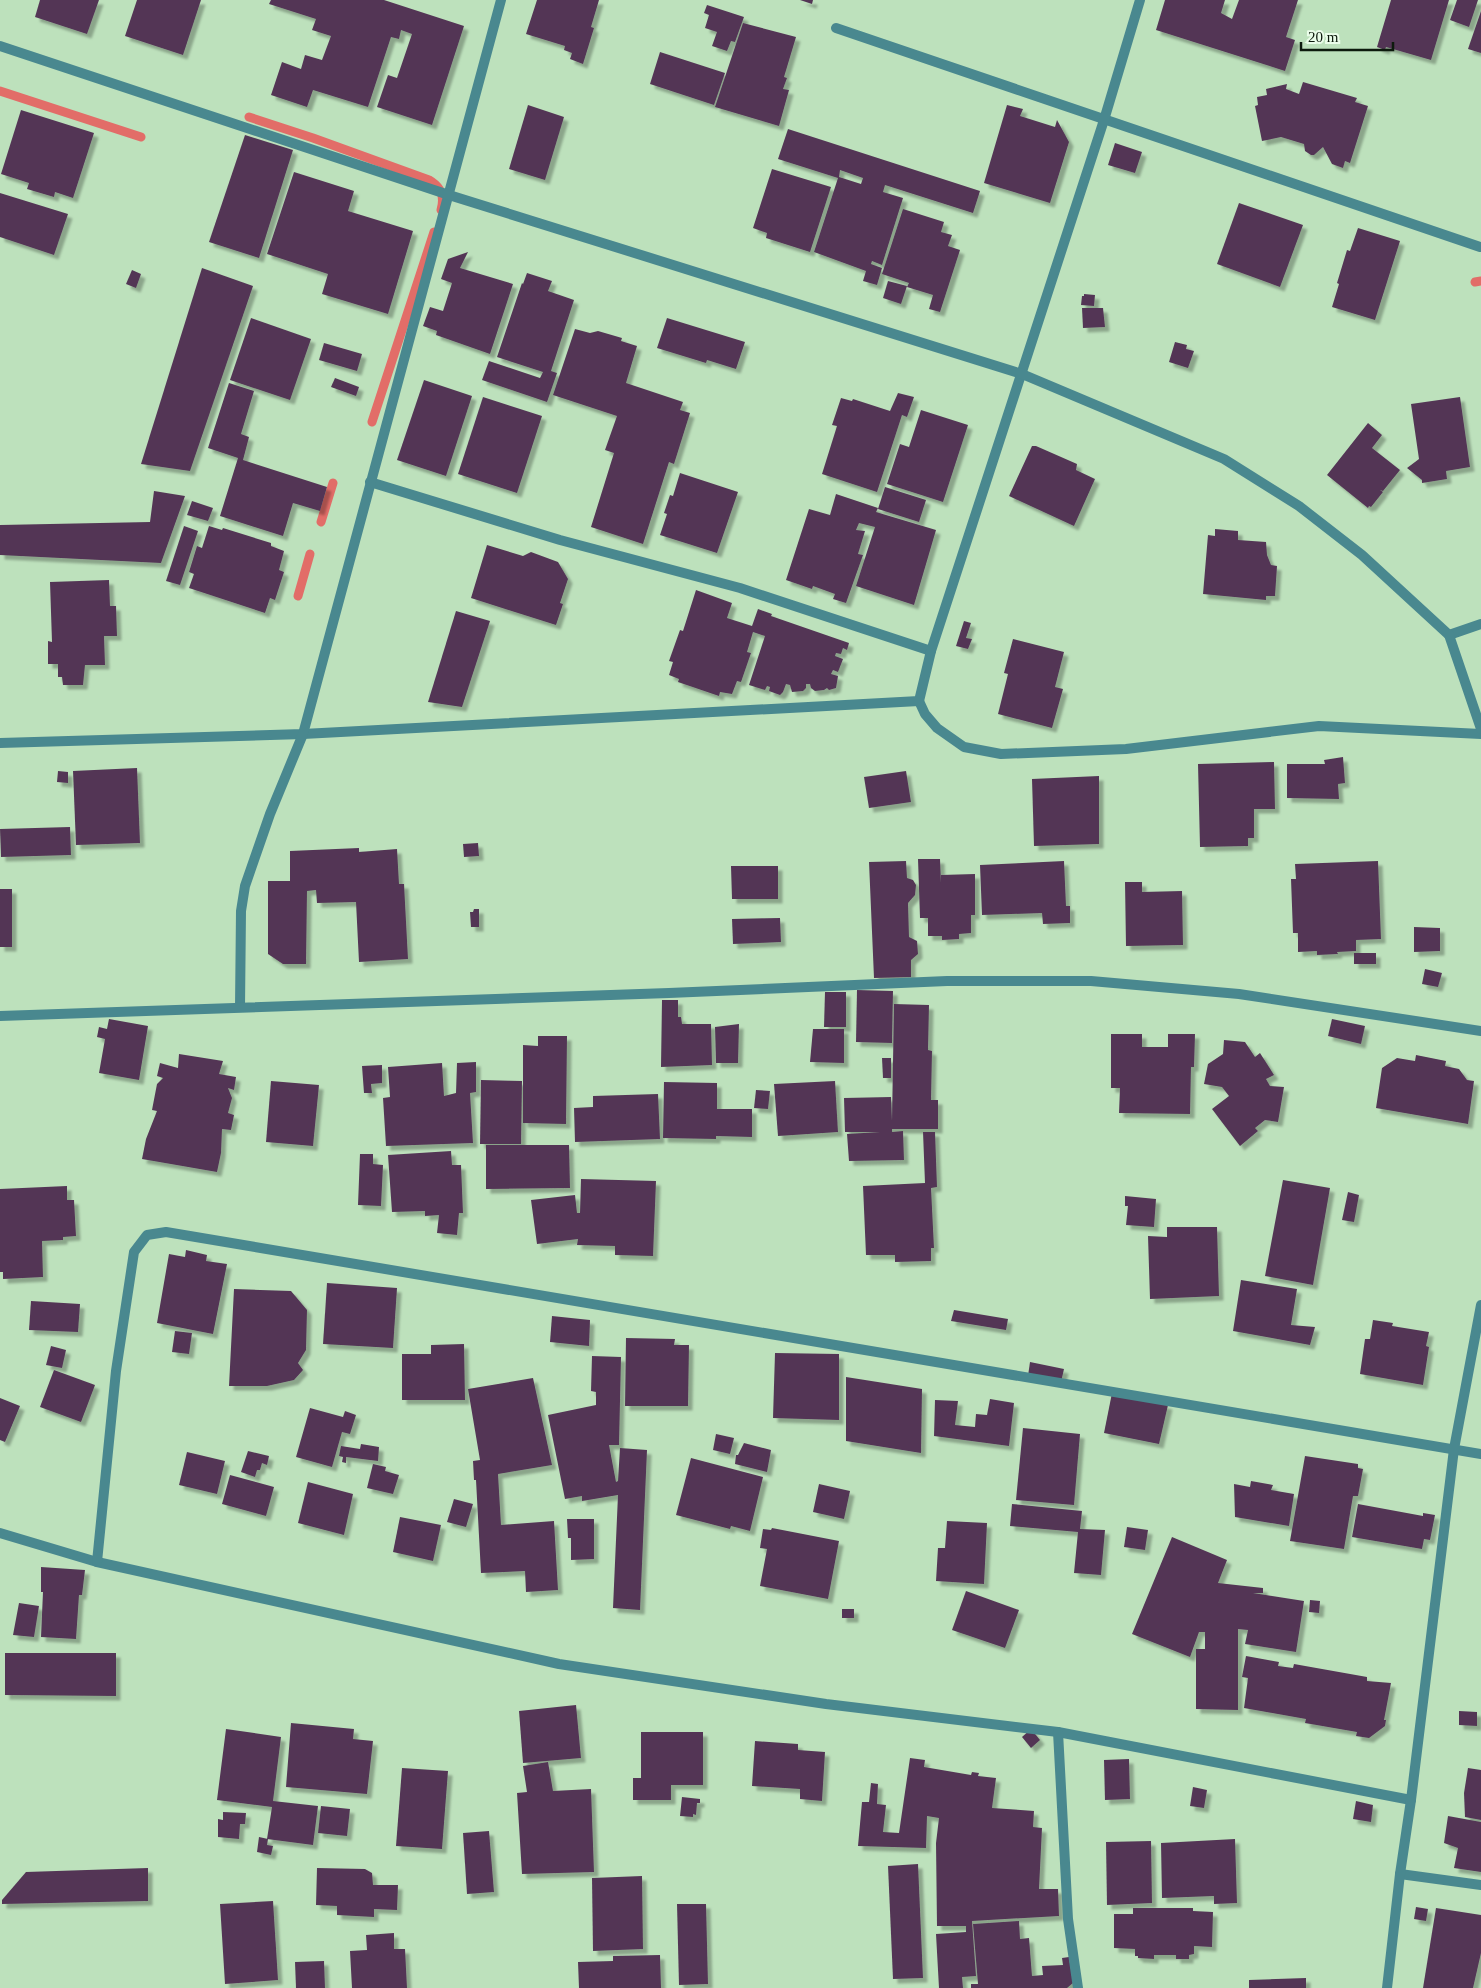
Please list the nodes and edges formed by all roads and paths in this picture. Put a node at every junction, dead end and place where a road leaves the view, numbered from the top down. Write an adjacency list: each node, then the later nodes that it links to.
1 (501, 0): 6 (street)
2 (1140, 0): 5 (street)
3 (836, 28): 5 (street)
4 (0, 46): 6 (street)
5 (1104, 120): 7 (street); 8 (street)
6 (449, 195): 8 (street); 9 (street)
7 (1480, 248)
8 (1022, 374): 11 (street); 12 (street)
9 (370, 482): 12 (street); 15 (street)
10 (1481, 624): 11 (street)
11 (1449, 635): 14 (street)
12 (931, 651): 13 (street)
13 (919, 701): 15 (street); 16 (street)
14 (1481, 729)
15 (303, 734): 17 (street); 18 (street)
16 (1481, 734)
17 (0, 742)
18 (240, 1007): 19 (street); 20 (street)
19 (0, 1016)
20 (1481, 1031)
21 (1481, 1305): 22 (street)
22 (1454, 1449): 23 (street); 25 (street); 27 (street)
23 (1481, 1454)
24 (0, 1533): 25 (street)
25 (97, 1562): 26 (street)
26 (1058, 1732): 27 (street); 30 (street)
27 (1411, 1800): 28 (street)
28 (1400, 1874): 29 (street); 31 (street)
29 (1481, 1885)
30 (1078, 1988)
31 (1387, 1988)

